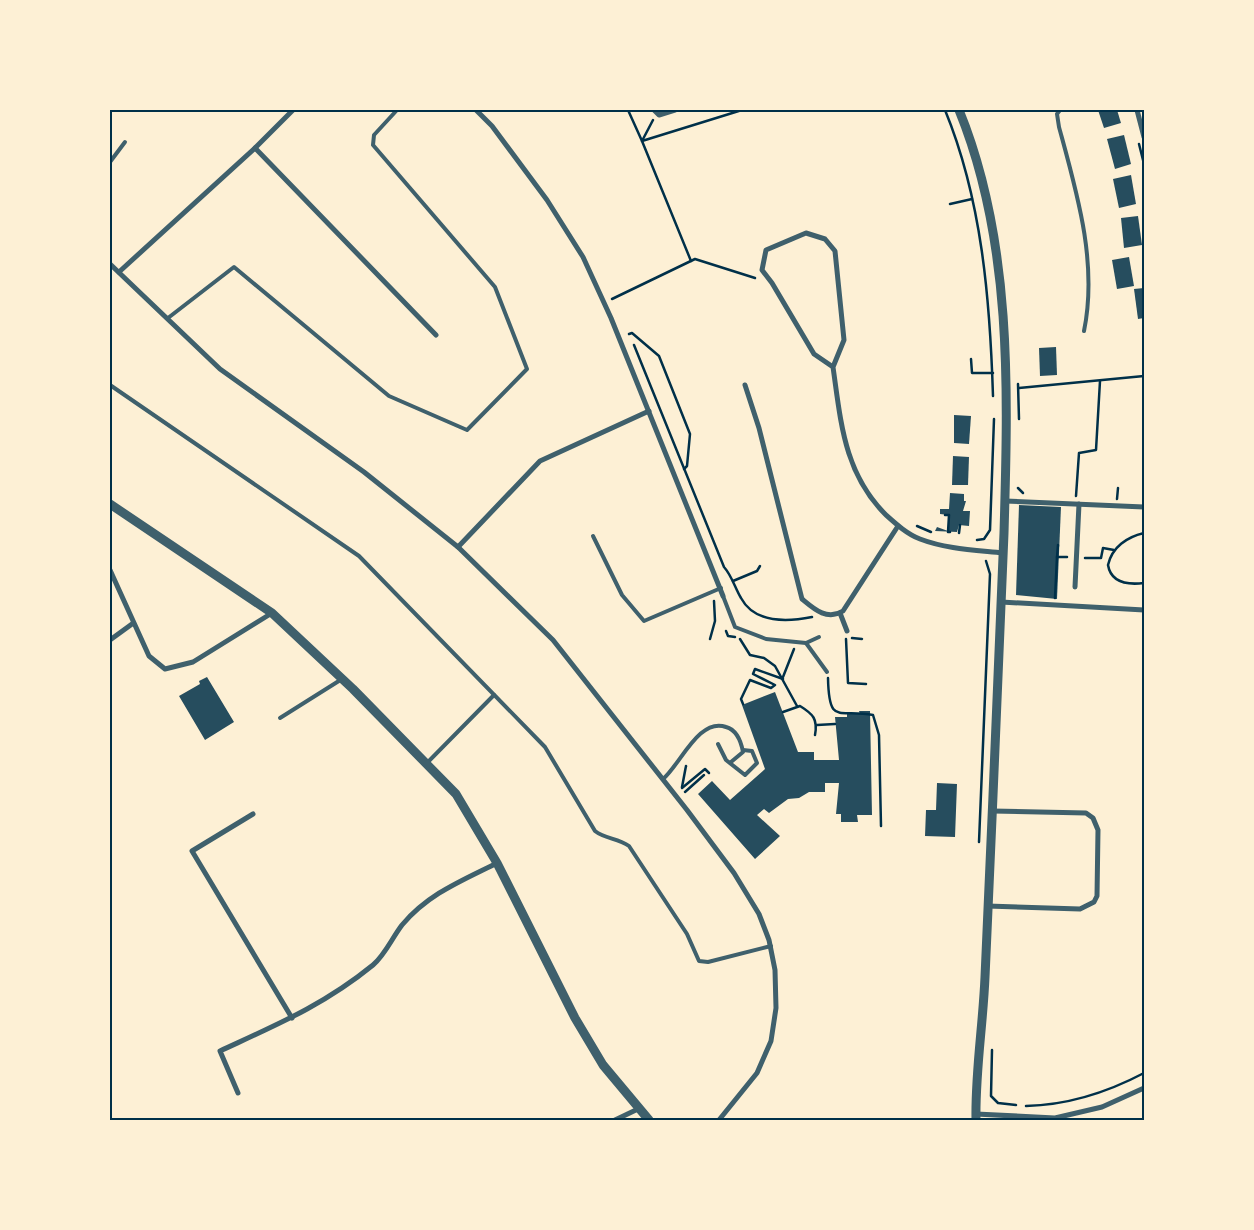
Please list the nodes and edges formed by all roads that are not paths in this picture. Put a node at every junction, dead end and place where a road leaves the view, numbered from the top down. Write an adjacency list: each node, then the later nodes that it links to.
1 (293, 110): 11 (street)
2 (397, 110): 15 (lane)
3 (476, 110): 21 (street)
4 (654, 110): 5 (street)
5 (675, 110)
6 (959, 110): 22 (street)
7 (1060, 110): 16 (lane)
8 (1137, 110): 9 (street)
9 (1144, 137)
10 (125, 142): 12 (lane)
11 (255, 148): 14 (street); 17 (street)
12 (110, 162)
13 (110, 264): 14 (street)
14 (119, 272): 15 (street)
15 (168, 318): 28 (street)
16 (1084, 331)
17 (436, 335)
18 (833, 367): 18 (street); 26 (street)
19 (110, 385): 45 (lane)
20 (745, 385): 37 (street)
21 (649, 412): 28 (street); 31 (street)
22 (1005, 501): 24 (street); 29 (street)
23 (110, 504): 36 (street)
24 (1079, 504): 25 (street); 32 (street)
25 (1144, 507)
26 (898, 526): 29 (street); 37 (street)
27 (593, 536): 31 (lane)
28 (458, 548): 51 (street)
29 (1003, 553): 34 (street)
30 (110, 570): 38 (street)
31 (721, 588): 33 (street)
32 (1075, 588)
33 (723, 596): 42 (lane)
34 (1001, 602): 35 (street); 52 (street)
35 (1144, 610)
36 (272, 613): 38 (street); 44 (street)
37 (840, 613): 39 (street)
38 (132, 624): 41 (street)
39 (847, 633)
40 (819, 637): 42 (lane)
41 (110, 640)
42 (806, 642): 43 (lane)
43 (827, 672)
44 (342, 679): 46 (lane); 50 (street)
45 (494, 695): 50 (lane); 56 (lane)
46 (280, 718)
47 (718, 744): 49 (lane)
48 (743, 750): 49 (lane); 49 (lane); 51 (lane)
49 (731, 762)
50 (426, 764): 54 (street)
51 (663, 779): 56 (street)
52 (992, 811): 55 (street); 55 (street)
53 (253, 814): 57 (street)
54 (497, 863): 57 (street); 60 (street)
55 (987, 906): 61 (street)
56 (770, 946): 65 (street)
57 (292, 1018): 59 (street)
58 (1144, 1088): 62 (street)
59 (238, 1093)
60 (638, 1109): 63 (street); 64 (street)
61 (976, 1117): 62 (street)
62 (1071, 1117)
63 (615, 1120)
64 (649, 1120)
65 (719, 1120)

